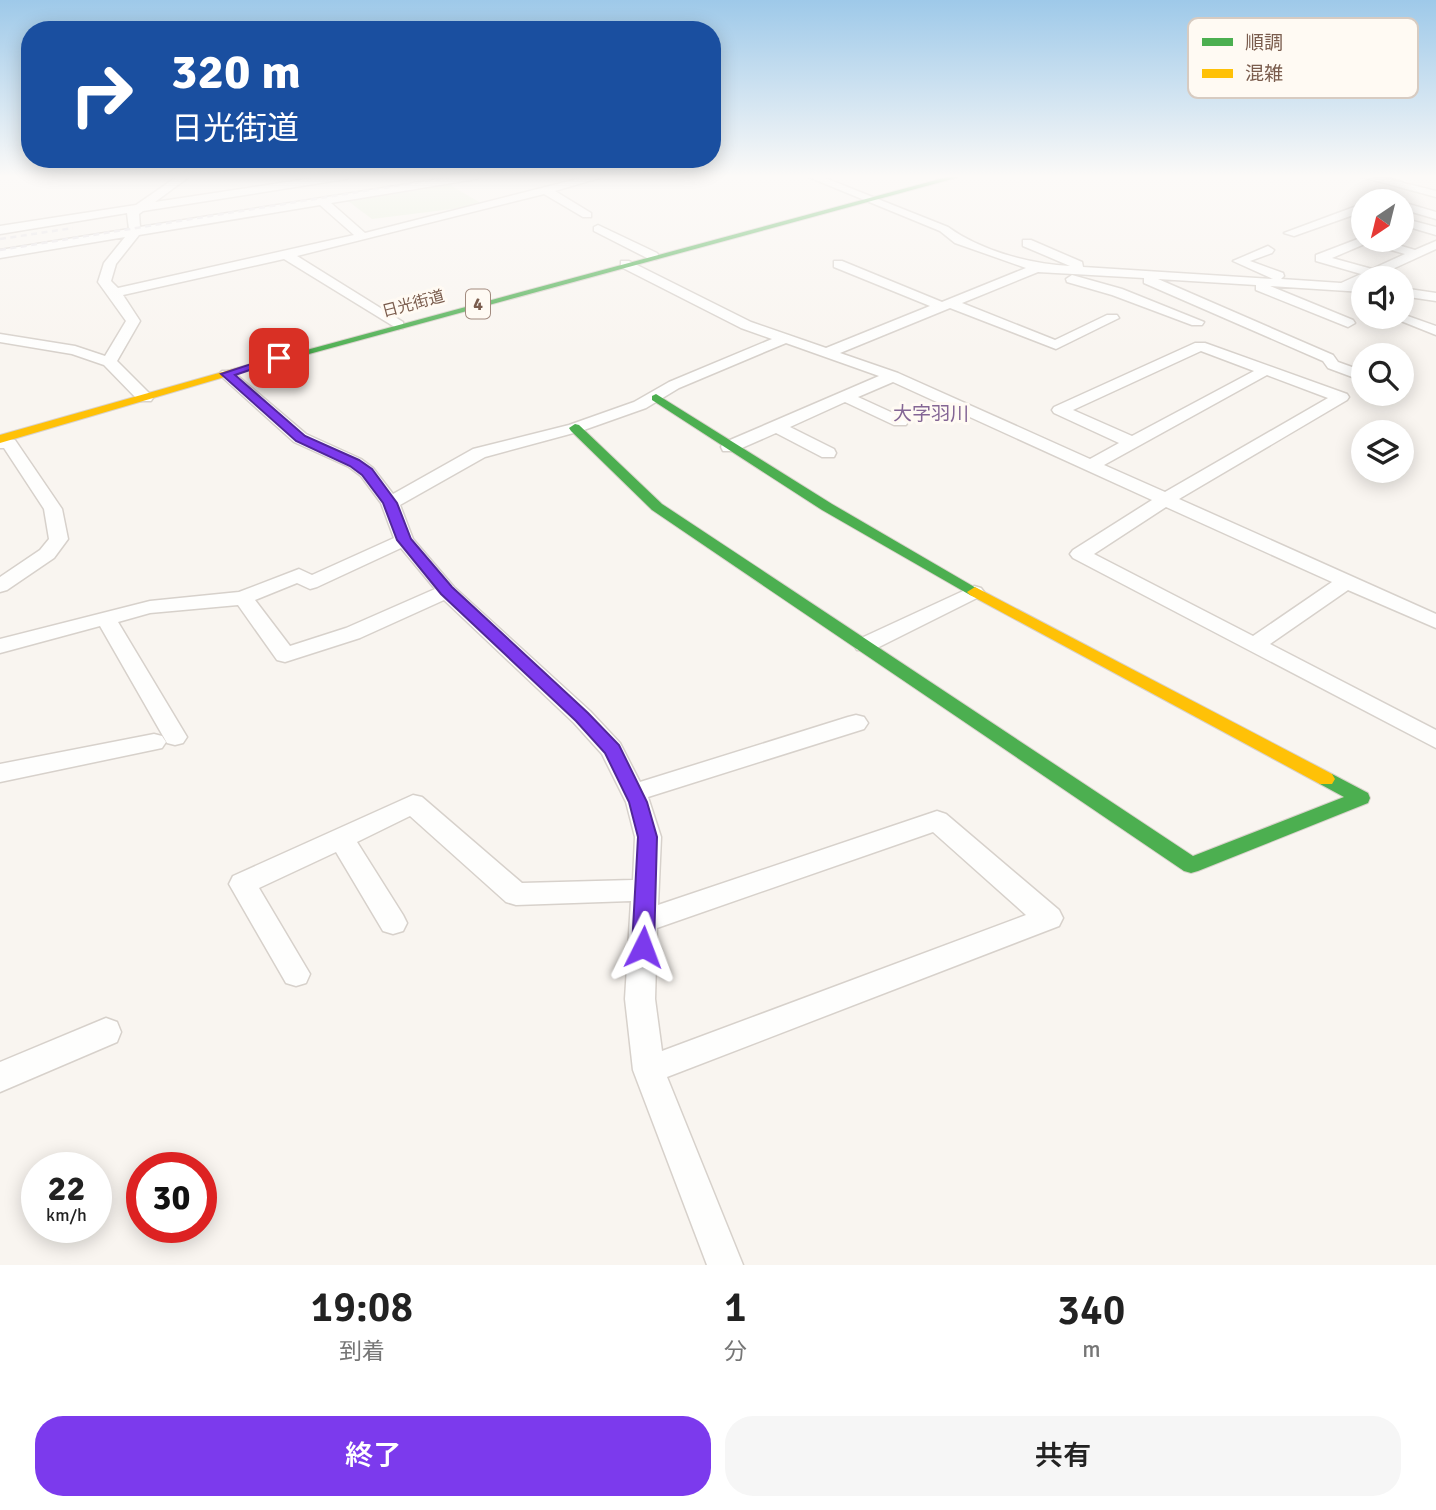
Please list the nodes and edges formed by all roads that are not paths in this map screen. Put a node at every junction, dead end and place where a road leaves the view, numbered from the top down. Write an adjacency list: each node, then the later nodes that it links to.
1 (116, 235): 13 (street)
2 (133, 235): 31 (street)
3 (371, 235): 7 (street)
4 (610, 235): 16 (street)
5 (733, 235): 16 (main road, 日光街道 / 4)
6 (952, 235): 21 (street)
7 (363, 237): 15 (street)
8 (1027, 243): 22 (street)
9 (1436, 245): 14 (street)
10 (1351, 246): 20 (street)
11 (1268, 250): 27 (street)
12 (1409, 252): 14 (street)
13 (0, 254)
14 (1416, 254): 19 (street)
15 (287, 255): 31 (street); 40 (street)
16 (653, 256): 17 (main road, 日光街道 / 4)
17 (625, 264): 40 (main road, 日光街道 / 4); 43 (street)
18 (838, 264): 35 (street)
19 (1388, 266)
20 (1351, 267)
21 (1037, 268): 22 (street); 35 (street); 37 (street)
22 (1093, 272): 23 (street)
23 (1134, 273): 24 (street); 47 (street)
24 (1242, 280): 27 (street); 38 (street)
25 (1436, 281): 30 (street)
26 (1351, 283): 28 (street)
27 (1307, 284): 28 (street); 34 (street)
28 (1343, 287): 29 (street)
29 (1351, 287)
30 (1414, 290)
31 (115, 293): 45 (street)
32 (1414, 294): 33 (street)
33 (1436, 296)
34 (1351, 299)
35 (948, 305): 36 (street); 44 (street)
36 (1112, 318)
37 (1196, 322)
38 (1348, 323)
39 (1414, 323): 41 (street)
40 (398, 326): 48 (main road, 日光街道 / 4)
41 (1436, 331)
42 (0, 338): 45 (street)
43 (784, 339): 44 (street); 52 (street)
44 (829, 352): 49 (street)
45 (109, 362): 51 (street)
46 (1266, 370): 57 (street); 57 (street); 61 (street)
47 (1351, 372)
48 (227, 374): 51 (main road, 日光街道 / 4); 62 (street)
49 (893, 376): 50 (street); 60 (street)
50 (844, 396): 53 (street); 54 (street)
51 (145, 398): 56 (main road, 日光街道 / 4)
52 (656, 398): 55 (street); 58 (main road)
53 (901, 422)
54 (776, 426): 58 (street); 59 (street)
55 (575, 428): 62 (street); 71 (main road)
56 (0, 441): 65 (street)
57 (1131, 442): 60 (street)
58 (729, 447): 67 (main road)
59 (828, 453)
60 (1091, 465): 61 (street)
61 (1166, 499): 64 (street); 72 (street)
62 (390, 503): 63 (street)
63 (404, 540): 66 (street); 68 (street)
64 (1346, 582): 70 (street); 72 (street)
65 (0, 586)
66 (447, 591): 68 (street); 77 (street)
67 (974, 592): 71 (street); 71 (main road)
68 (243, 598): 69 (street)
69 (106, 618): 73 (street); 76 (street)
70 (1436, 622)
71 (865, 645)
72 (1254, 645): 75 (street)
73 (0, 646)
74 (856, 723): 77 (street)
75 (1436, 740)
76 (0, 773)
77 (633, 793): 79 (street)
78 (341, 838): 79 (street); 81 (street); 82 (street)
79 (646, 890): 80 (street)
80 (645, 921): 84 (street); 84 (street)
81 (393, 923)
82 (296, 974)
83 (106, 1032): 85 (street)
84 (649, 1070): 86 (street)
85 (0, 1077)
86 (725, 1265)

